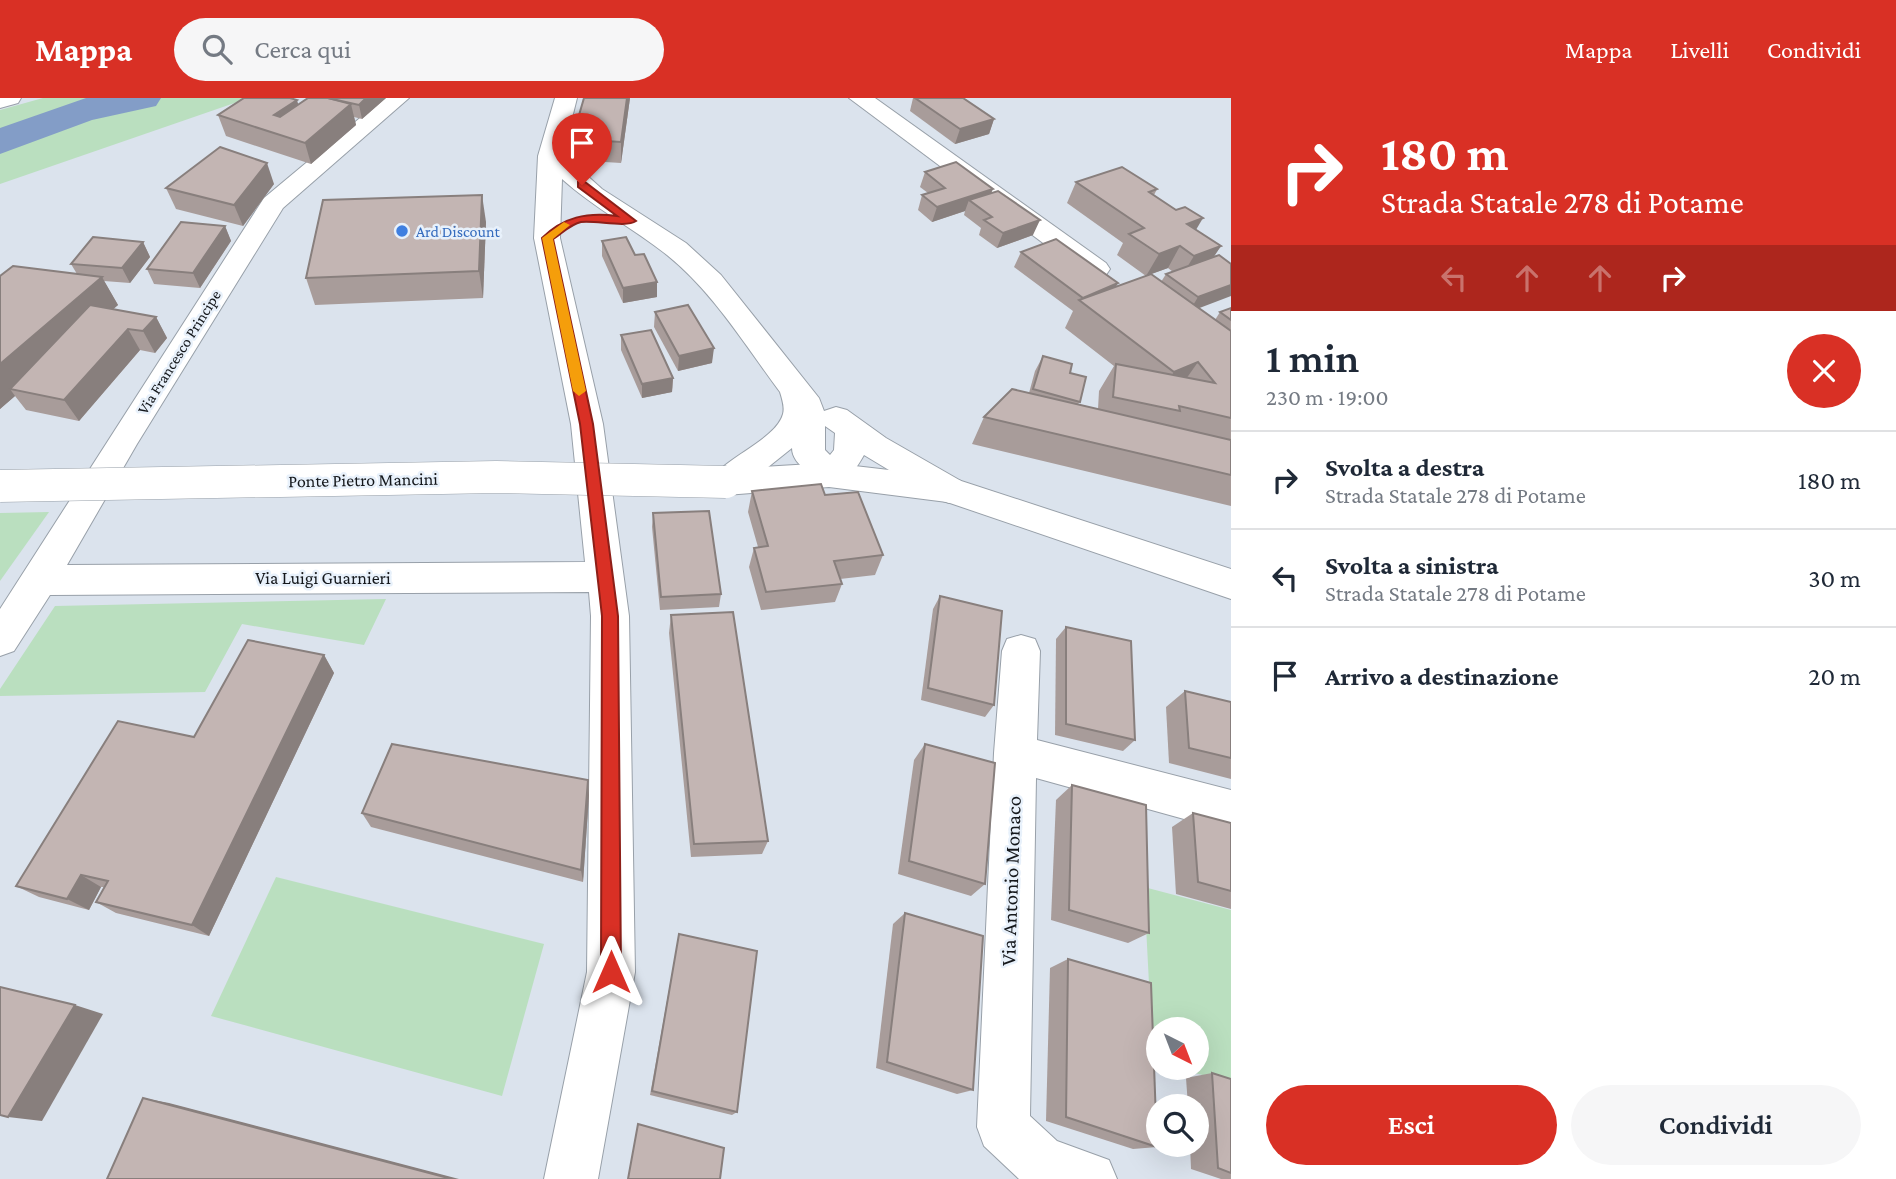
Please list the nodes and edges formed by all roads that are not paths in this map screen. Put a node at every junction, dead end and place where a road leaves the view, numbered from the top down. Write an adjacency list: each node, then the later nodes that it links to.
1 (10, 98): 5 (street)
2 (398, 98): 17 (street, Via Francesco Principe)
3 (566, 98): 6 (street)
4 (860, 98): 9 (street)
5 (0, 101)
6 (550, 156): 7 (street); 8 (street)
7 (548, 194): 8 (street); 8 (street)
8 (580, 218): 10 (street); 16 (street)
9 (1112, 280)
10 (796, 390): 11 (street); 12 (street); 13 (street)
11 (849, 428): 12 (street); 15 (street)
12 (829, 475): 13 (street, Ponte Pietro Mancini); 15 (street, Ponte Pietro Mancini)
13 (726, 482): 14 (street, Ponte Pietro Mancini, bridge)
14 (0, 486)
15 (949, 490): 18 (street)
16 (606, 577): 17 (street, Via Luigi Guarnieri); 23 (street)
17 (40, 580): 19 (street, Via Francesco Principe)
18 (1231, 584)
19 (0, 640)
20 (1021, 651): 21 (street, Via Antonio Monaco)
21 (1015, 754): 22 (street); 24 (street, Via Antonio Monaco)
22 (1231, 811)
23 (571, 1179)
24 (1090, 1179)

